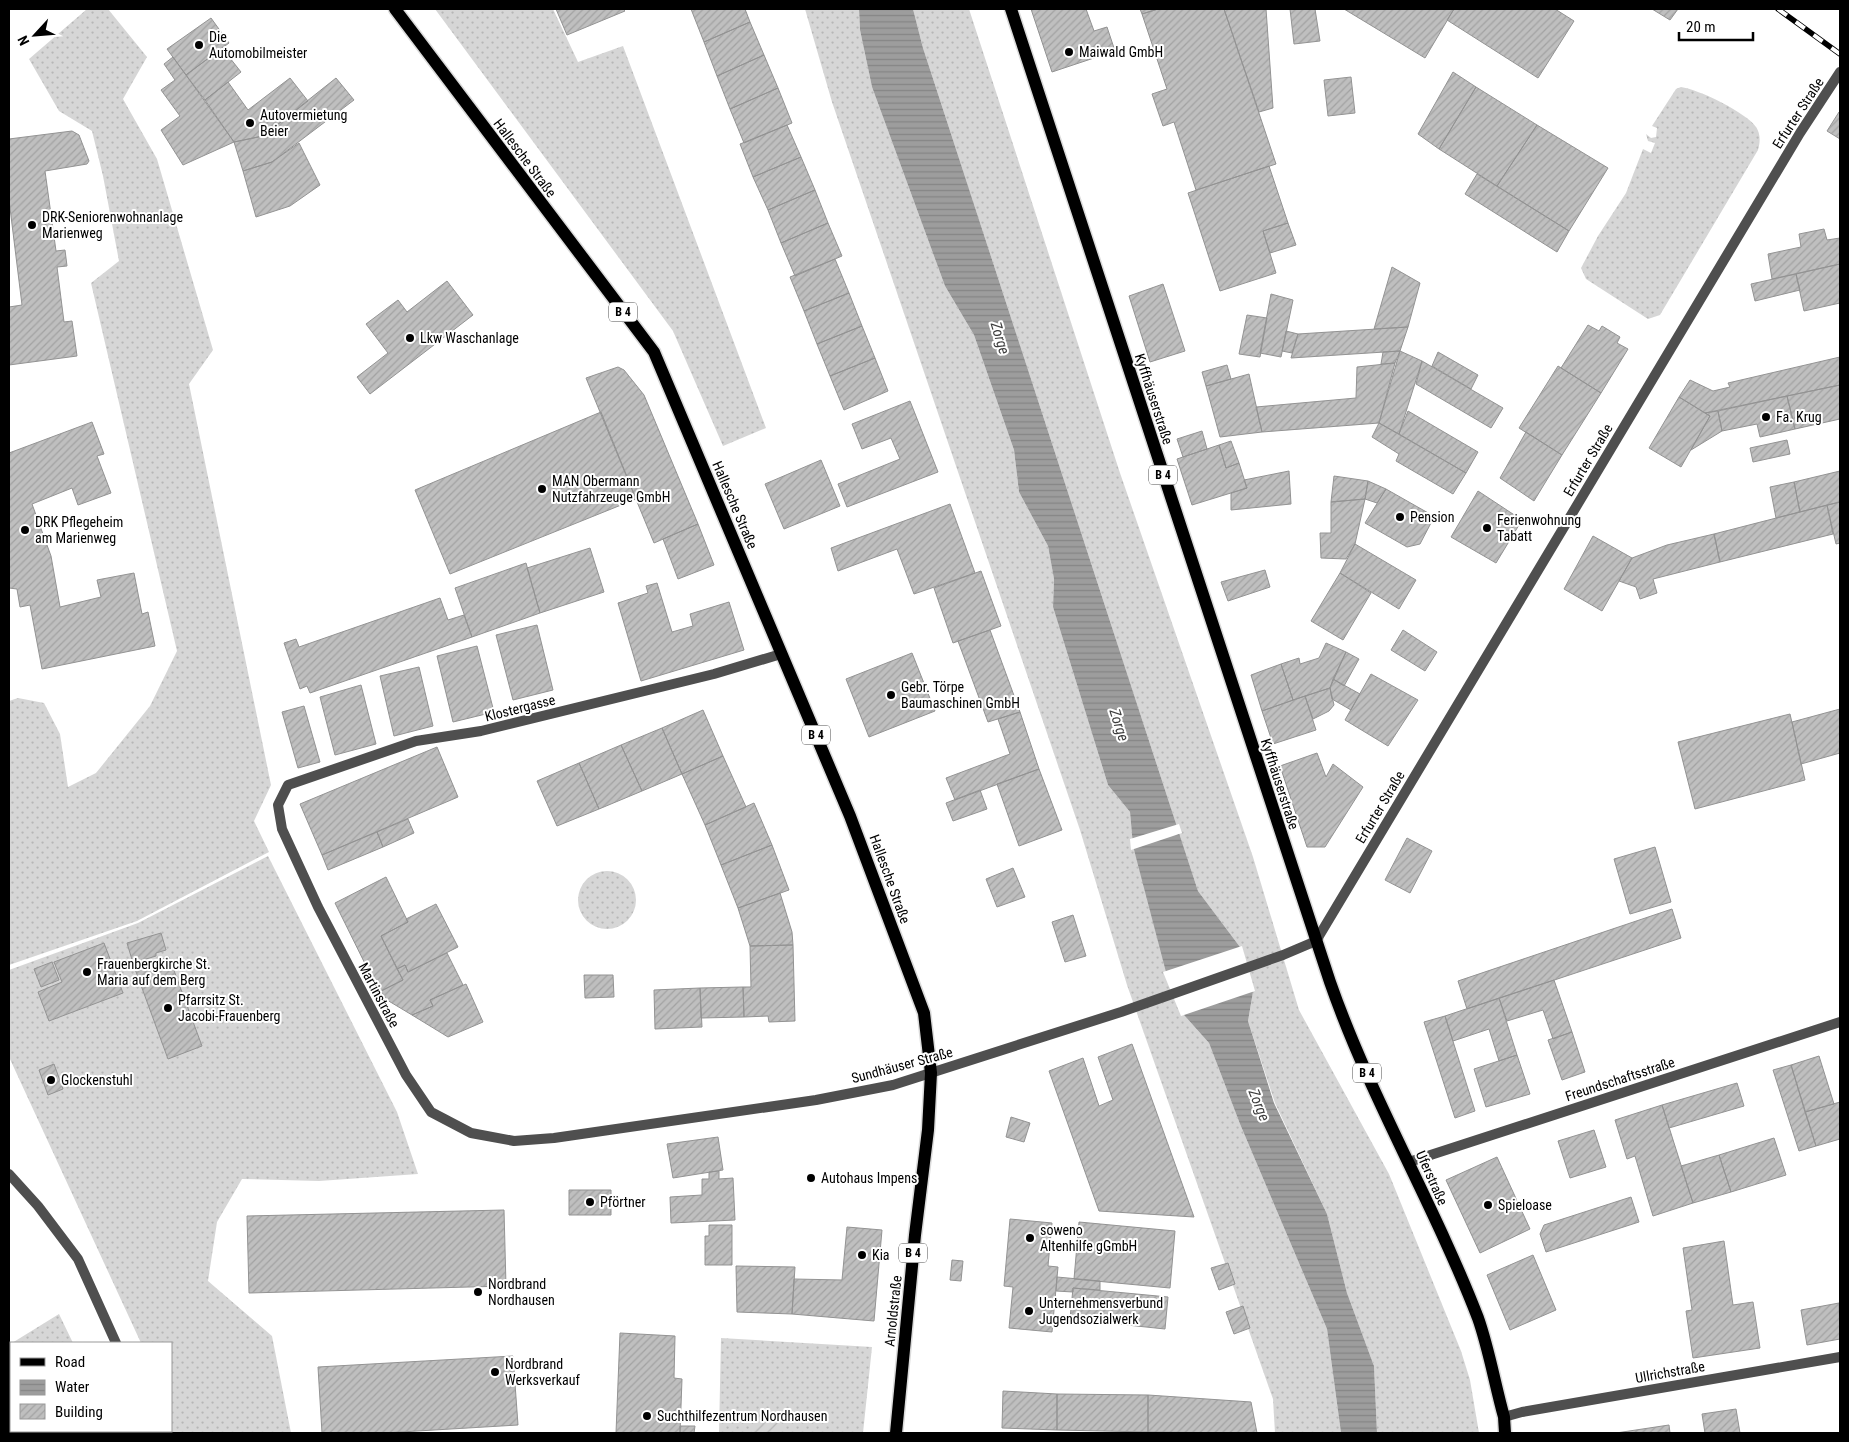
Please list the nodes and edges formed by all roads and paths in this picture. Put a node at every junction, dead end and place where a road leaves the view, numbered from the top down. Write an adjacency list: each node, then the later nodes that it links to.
1 (395, 9): 4 (main road, Hallesche Straße / B 4)
2 (1011, 9): 6 (main road, Kyffhäuserstraße / B 4)
3 (1840, 72): 6 (street, Erfurter Straße)
4 (782, 654): 5 (street, Klostergasse); 8 (main road, Hallesche Straße / B 4)
5 (278, 805): 9 (street, Martinstraße)
6 (1316, 940): 8 (street, Sundhäuser Straße); 10 (main road, Uferstraße / B 4)
7 (1840, 1022): 10 (street, Freundschaftsstraße)
8 (931, 1073): 9 (street, Sundhäuser Straße); 15 (main road, Arnoldstraße / B 4)
9 (514, 1141)
10 (1409, 1162): 14 (main road, Uferstraße / B 4)
11 (9, 1174): 12 (street)
12 (116, 1342)
13 (1840, 1357): 14 (street, Ullrichstraße)
14 (1504, 1417): 16 (main road, Uferstraße / B 4)
15 (896, 1433)
16 (1505, 1433)

